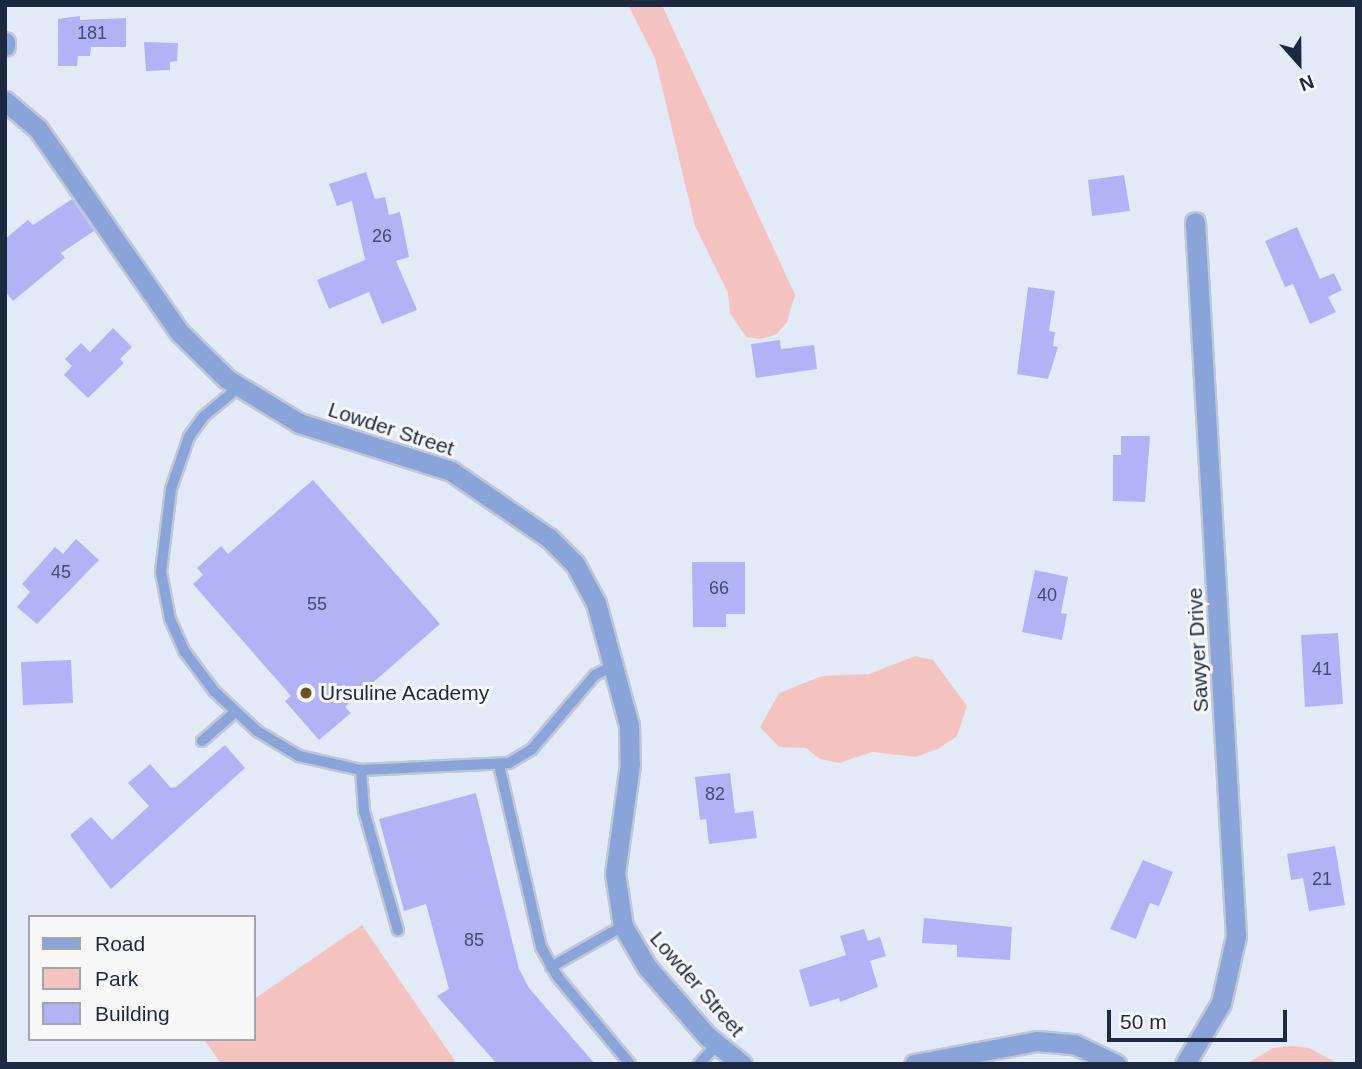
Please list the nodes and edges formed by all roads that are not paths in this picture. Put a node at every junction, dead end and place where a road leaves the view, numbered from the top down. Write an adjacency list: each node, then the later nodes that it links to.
1 (5, 101): 3 (street, Lowder Street)
2 (1195, 222): 19 (street, Sawyer Drive)
3 (238, 387): 4 (street, Lowder Street); 5 (lane)
4 (613, 666): 7 (lane); 9 (street, Lowder Street)
5 (234, 713): 6 (lane); 8 (lane)
6 (202, 741)
7 (499, 765): 8 (lane); 11 (lane)
8 (361, 770): 10 (lane)
9 (623, 926): 11 (lane); 12 (street, Lowder Street)
10 (398, 930)
11 (551, 967): 14 (lane)
12 (717, 1045): 15 (lane); 16 (street, Lowder Street)
13 (965, 1058): 17 (street); 18 (street)
14 (631, 1064)
15 (699, 1064)
16 (742, 1064)
17 (914, 1064)
18 (1116, 1064)
19 (1185, 1064)

